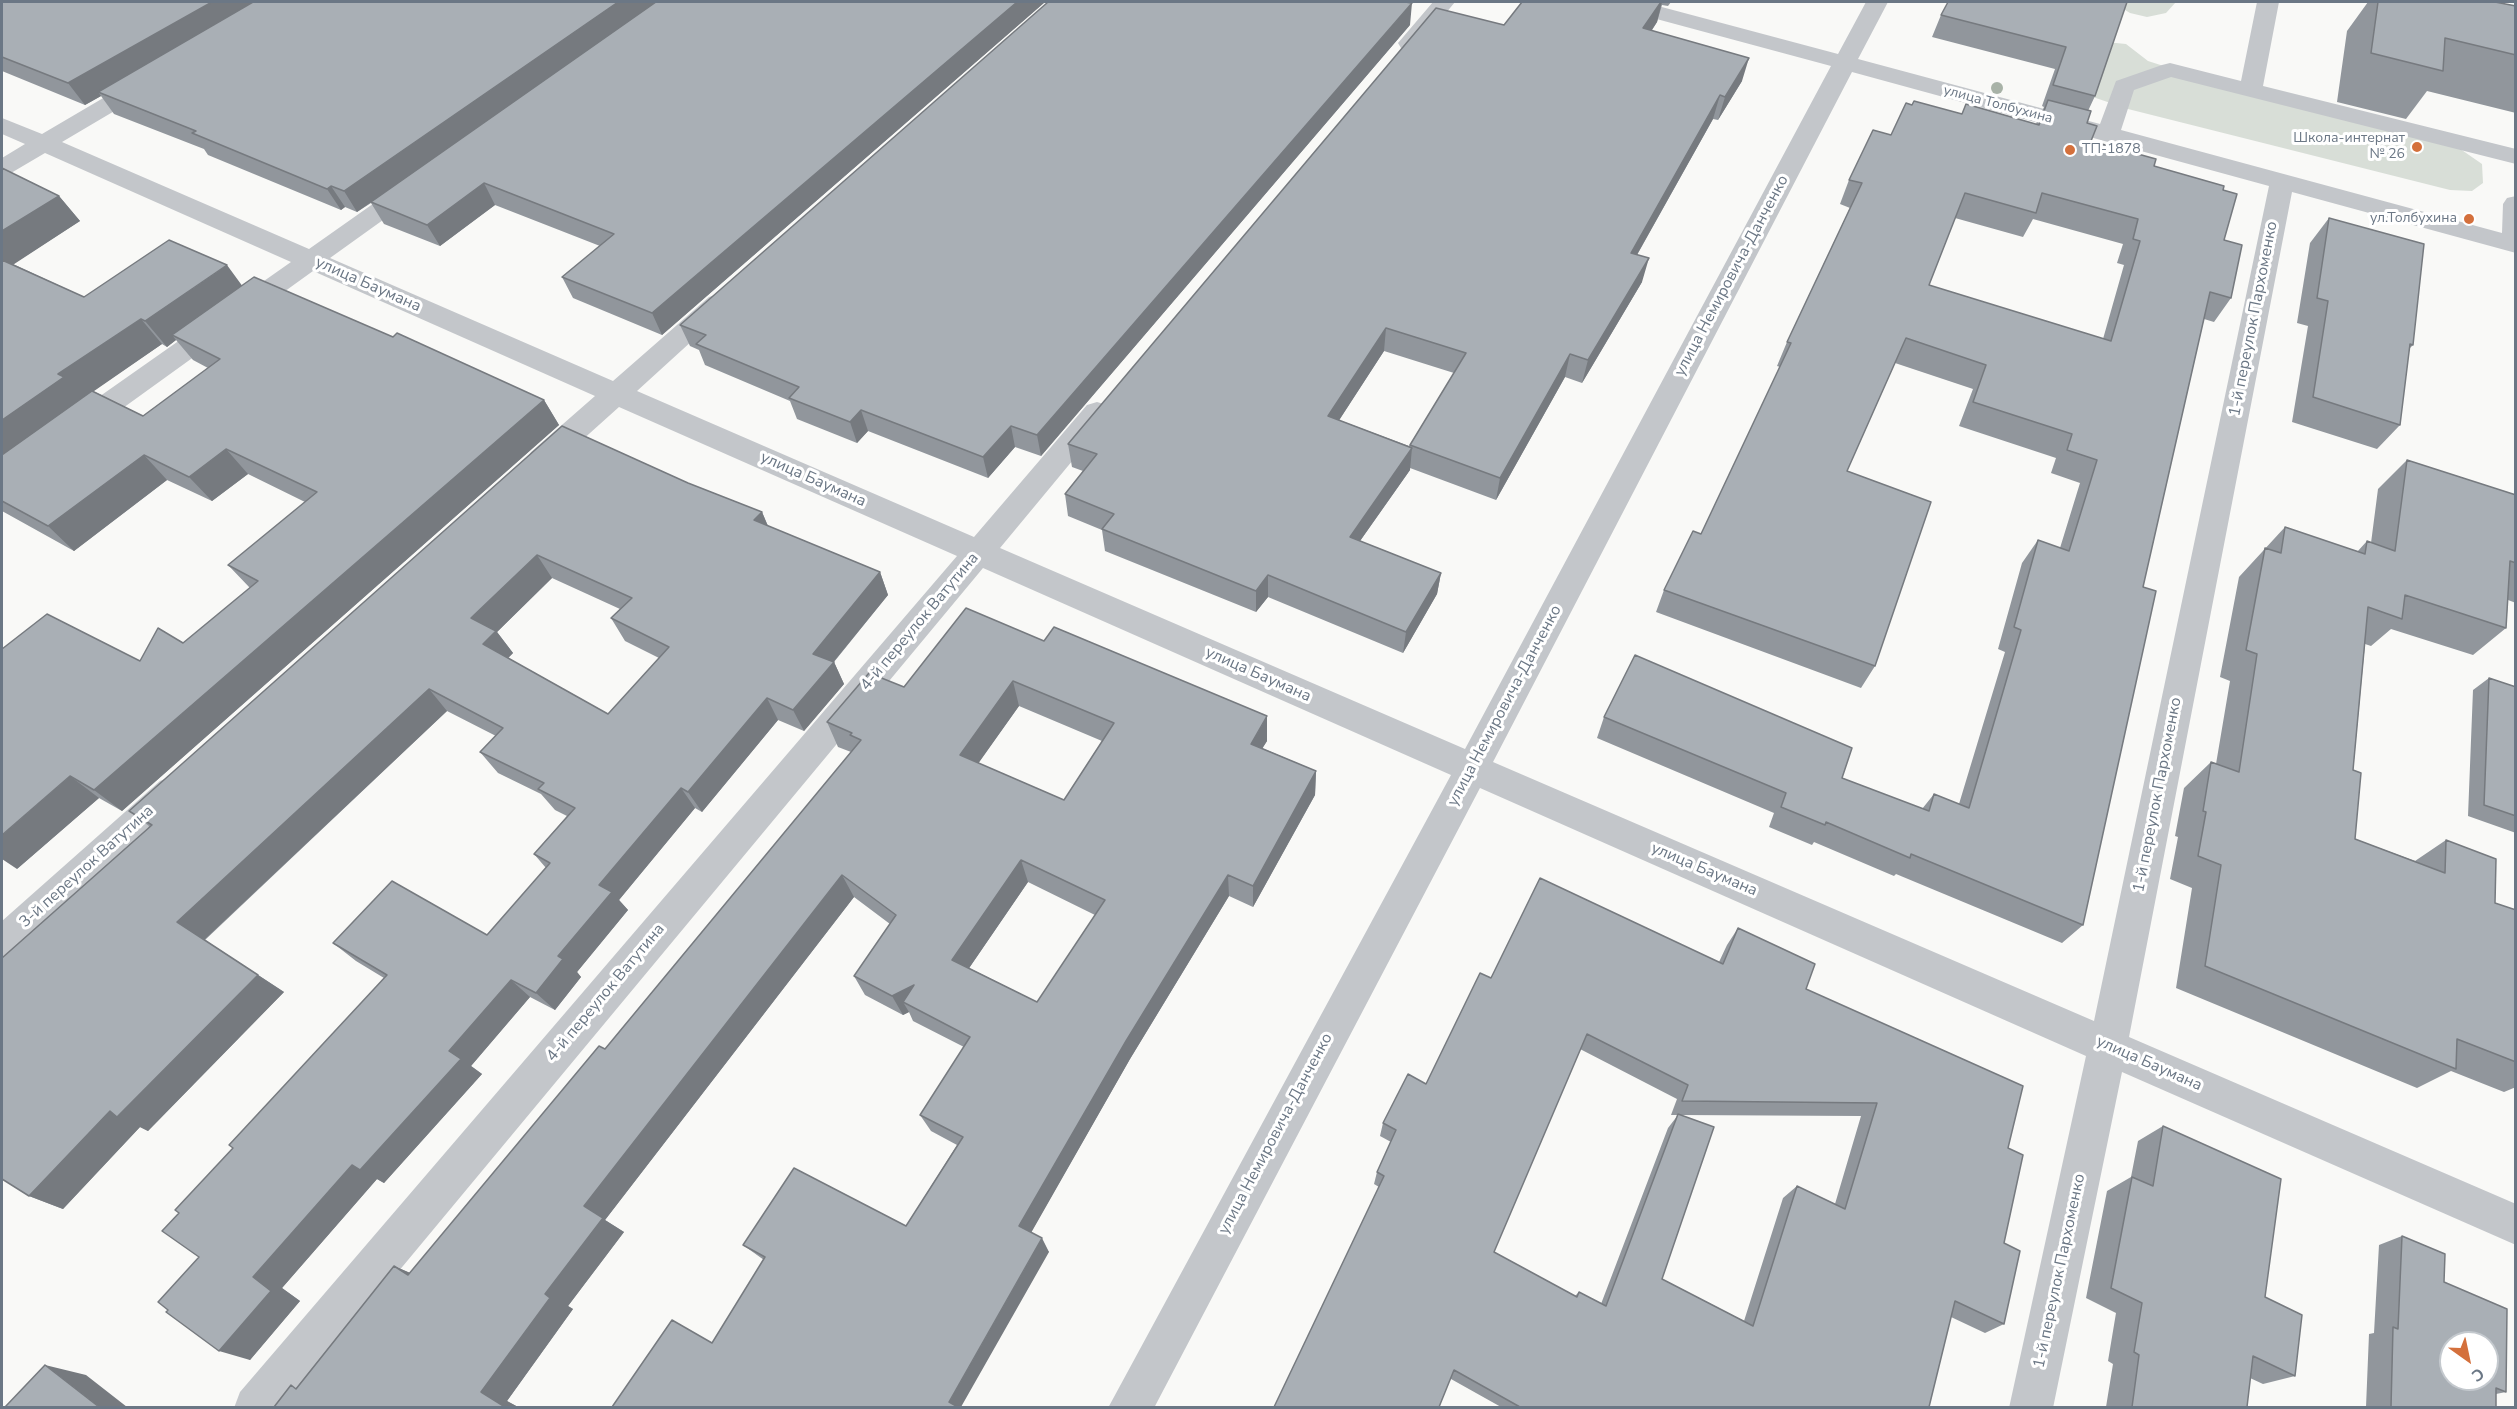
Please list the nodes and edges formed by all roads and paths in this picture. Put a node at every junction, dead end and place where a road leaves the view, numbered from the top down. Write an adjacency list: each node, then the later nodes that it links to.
1 (1444, 2): 6 (street)
2 (1620, 2): 5 (street, улица Толбухина)
3 (1877, 2): 5 (street, улица Немировича-Данченко)
4 (2268, 2): 8 (street)
5 (1845, 63): 10 (street, улица Толбухина); 25 (street, улица Немировича-Данченко)
6 (1391, 65)
7 (163, 72): 11 (street)
8 (2251, 90): 10 (street); 12 (street)
9 (2, 124): 11 (street, улица Баумана)
10 (2108, 135): 15 (street, улица Толбухина)
11 (44, 143): 13 (street); 18 (street, улица Баумана)
12 (2516, 157)
13 (2, 168)
14 (435, 171): 18 (street)
15 (2282, 182): 17 (street, улица Толбухина); 28 (street, 1-й переулок Пархоменко)
16 (2516, 204): 17 (street)
17 (2515, 244)
18 (311, 260): 21 (street, улица Баумана); 22 (street)
19 (740, 284): 21 (street)
20 (1116, 390): 24 (street, 4-й переулок Ватутина)
21 (615, 394): 23 (street); 24 (street, улица Баумана)
22 (2, 480)
23 (517, 481)
24 (979, 553): 25 (street, улица Баумана); 30 (street, 4-й переулок Ватутина)
25 (1472, 769): 28 (street, улица Баумана); 31 (street, улица Немировича-Данченко)
26 (188, 776): 27 (street, 3-й переулок Ватутина)
27 (2, 944)
28 (2108, 1045): 29 (street, улица Баумана); 32 (street, 1-й переулок Пархоменко)
29 (2516, 1225)
30 (256, 1407)
31 (1130, 1407)
32 (2031, 1407)

